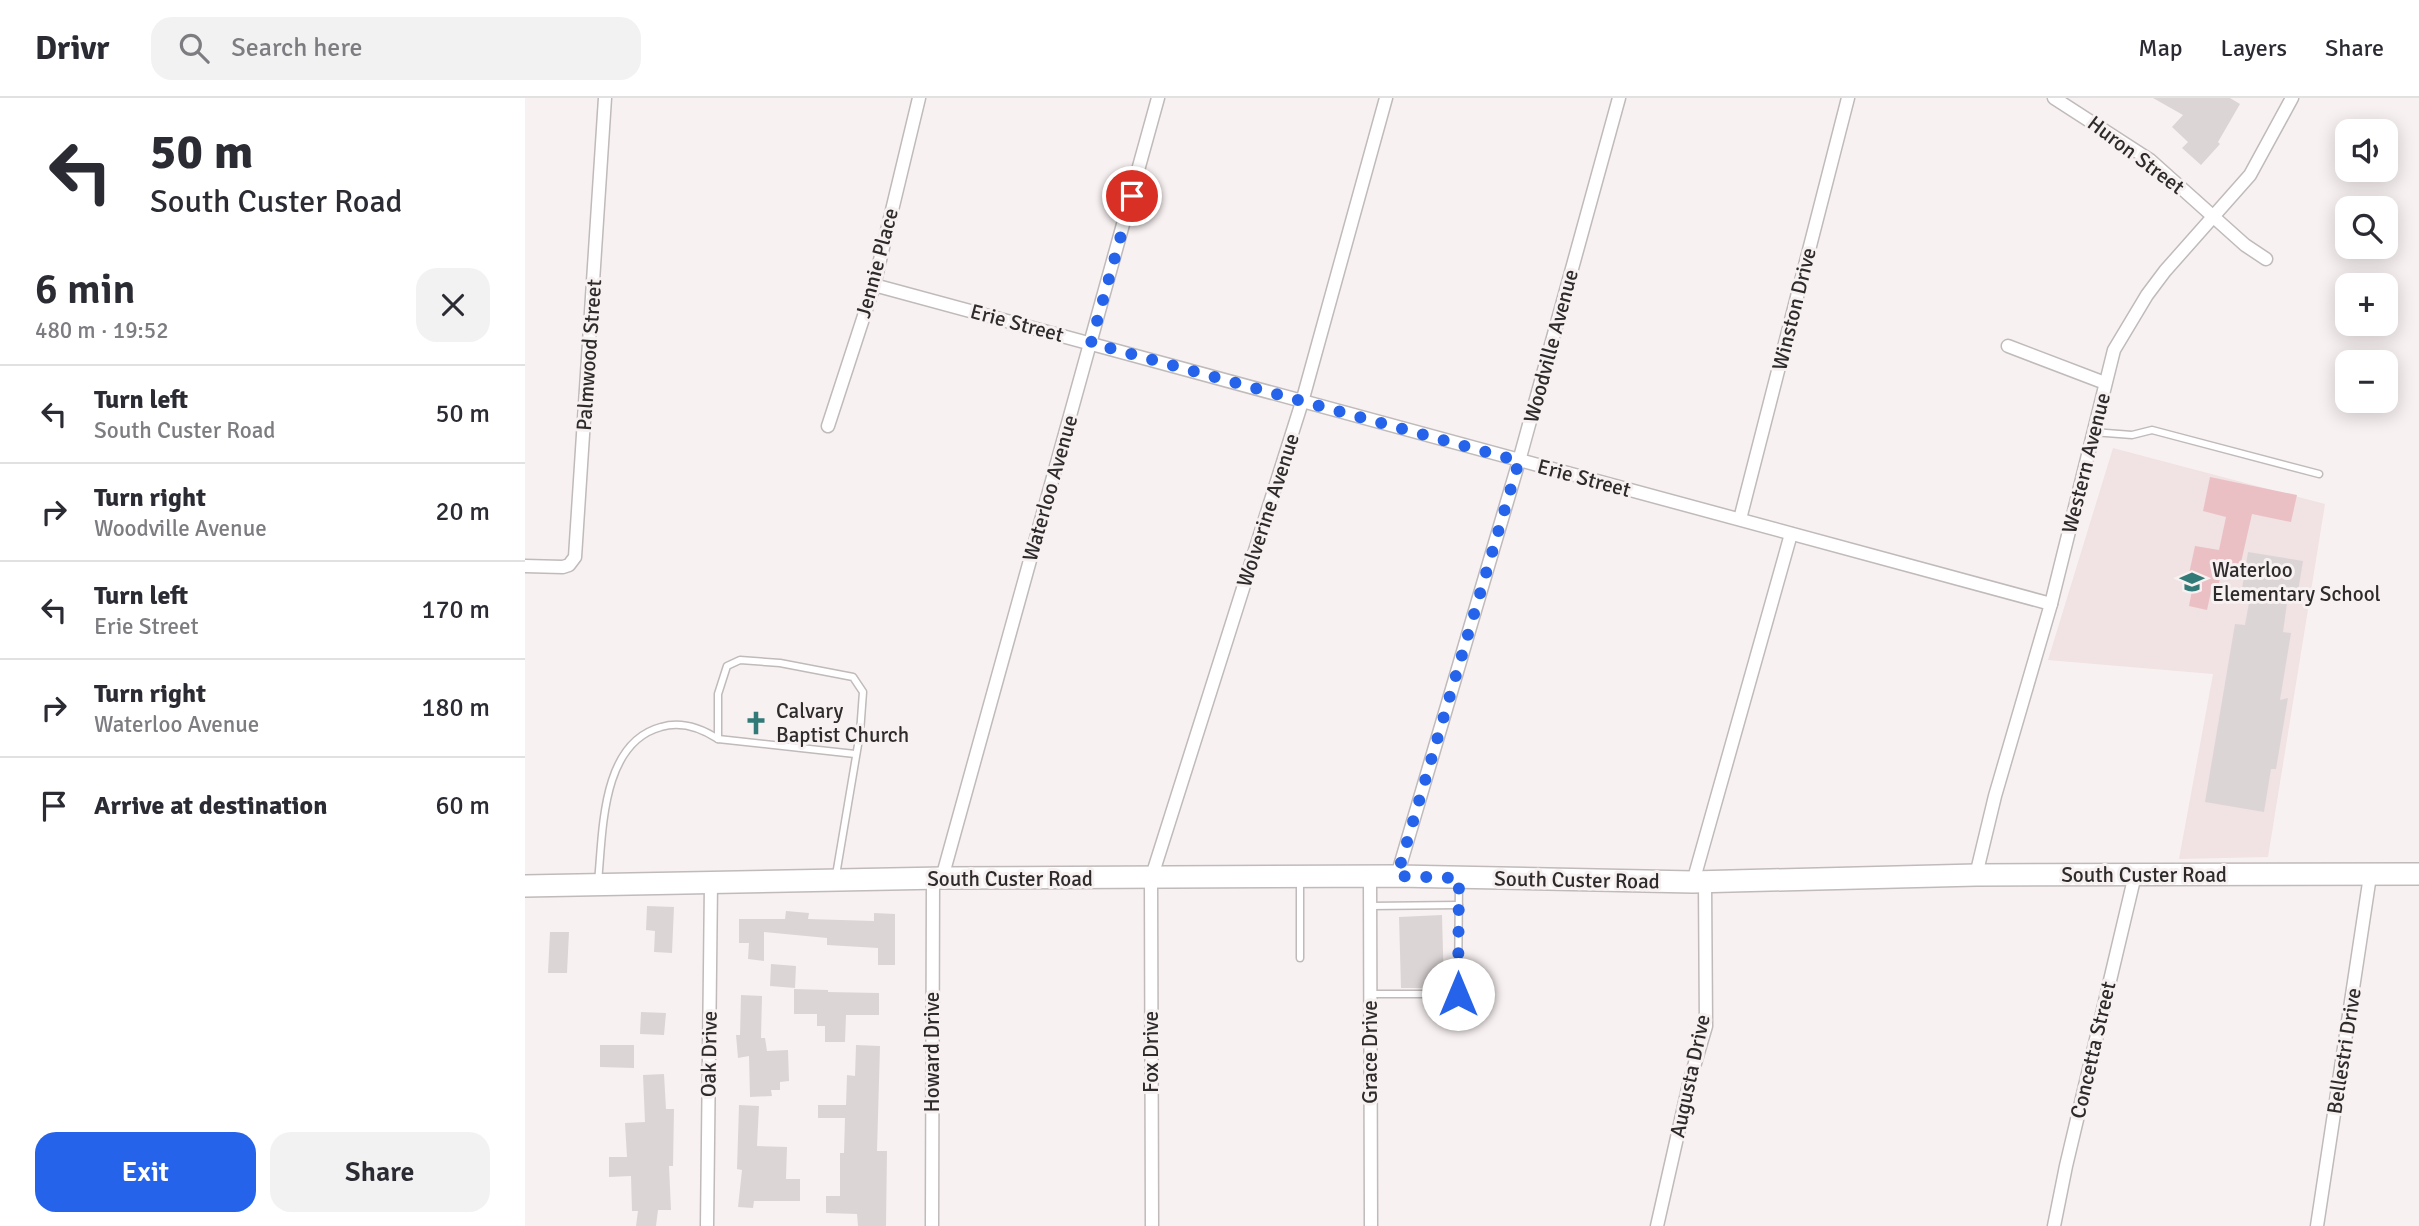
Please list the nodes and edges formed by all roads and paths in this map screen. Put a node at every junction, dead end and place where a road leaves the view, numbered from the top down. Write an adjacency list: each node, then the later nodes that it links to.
1 (605, 98): 22 (street, Palmwood Street)
2 (919, 98): 11 (street, Jennie Place)
3 (1158, 98): 12 (street, Waterloo Avenue)
4 (1386, 98): 15 (street, Wolverine Avenue)
5 (1619, 98): 18 (street, Woodville Avenue)
6 (1848, 98): 20 (street, Winston Drive)
7 (2292, 98): 9 (street, Western Avenue)
8 (2062, 100): 9 (street, Huron Street)
9 (2213, 217): 10 (street, Huron Street); 14 (street, Western Avenue)
10 (2266, 259)
11 (874, 285): 12 (street, Erie Street); 16 (street, Jennie Place)
12 (1091, 343): 15 (street, Erie Street); 32 (street, Waterloo Avenue)
13 (2008, 346): 14 (street)
14 (2105, 383): 17 (street, Western Avenue)
15 (1302, 402): 18 (street, Erie Street); 35 (street, Wolverine Avenue)
16 (828, 426)
17 (2094, 432): 19 (lane); 23 (street, Western Avenue)
18 (1519, 461): 20 (street, Erie Street); 29 (street, Woodville Avenue)
19 (2319, 474)
20 (1740, 519): 21 (street, Erie Street)
21 (1791, 534): 23 (street, Erie Street); 37 (street)
22 (525, 566)
23 (2051, 604): 27 (street, Western Avenue)
24 (717, 739): 25 (lane); 25 (lane); 39 (lane)
25 (855, 754): 36 (lane)
26 (2419, 874): 30 (main road, South Custer Road)
27 (1976, 875): 28 (main road, South Custer Road); 37 (main road, South Custer Road)
28 (2135, 875): 30 (main road, South Custer Road); 50 (street, Concetta Street)
29 (1397, 876): 31 (main road, South Custer Road); 34 (main road, South Custer Road)
30 (2370, 876): 51 (street, Bellestri Drive)
31 (1370, 877): 33 (main road, South Custer Road); 42 (street, Grace Drive)
32 (937, 878): 35 (main road, South Custer Road); 36 (main road, South Custer Road); 46 (street, Howard Drive)
33 (1300, 878): 35 (main road, South Custer Road); 43 (lane)
34 (1459, 878): 37 (main road, South Custer Road); 41 (lane)
35 (1151, 879): 47 (street, Fox Drive)
36 (836, 880): 38 (main road, South Custer Road)
37 (1699, 882): 49 (street, Augusta Drive)
38 (711, 883): 39 (main road, South Custer Road); 45 (street, Oak Drive)
39 (597, 885): 40 (main road, South Custer Road)
40 (525, 886)
41 (1459, 905): 42 (lane); 44 (lane)
42 (1370, 906): 44 (street, Grace Drive)
43 (1300, 958)
44 (1370, 994): 48 (street, Grace Drive)
45 (707, 1226)
46 (932, 1226)
47 (1152, 1226)
48 (1371, 1226)
49 (1657, 1226)
50 (2055, 1226)
51 (2317, 1226)

